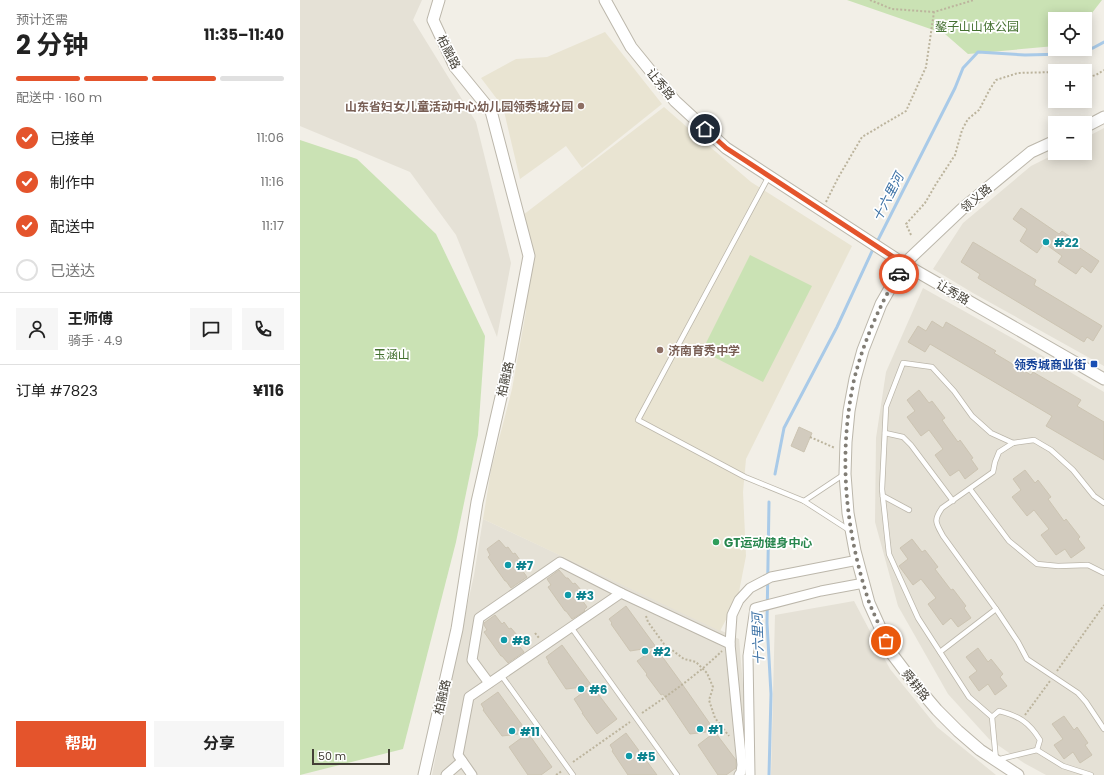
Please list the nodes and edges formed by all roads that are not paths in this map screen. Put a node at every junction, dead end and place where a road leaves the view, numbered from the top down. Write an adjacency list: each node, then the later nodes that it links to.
1 (438, 0): 34 (street, 柏融路)
2 (605, 0): 6 (street, 让秀路)
3 (1104, 117): 4 (street)
4 (1092, 123)
5 (1048, 144): 7 (street, 领义路)
6 (769, 176): 7 (street, 让秀路); 14 (lane)
7 (904, 264): 8 (street, 让秀路); 11 (street, 舜耕路)
8 (1104, 379)
9 (884, 433): 10 (lane); 13 (lane); 15 (lane)
10 (1013, 443): 12 (lane); 16 (lane)
11 (845, 474): 14 (lane); 18 (street, 舜耕路)
12 (970, 489): 15 (lane); 20 (lane)
13 (883, 496): 17 (lane); 26 (lane)
14 (804, 500): 18 (lane)
15 (953, 501): 23 (lane)
16 (1104, 503)
17 (909, 510)
18 (851, 532): 19 (street, 舜耕路)
19 (858, 560): 21 (street, 舜耕路); 25 (street)
20 (1104, 572)
21 (864, 583): 32 (street, 舜耕路); 40 (street)
22 (622, 593): 24 (street); 25 (street); 28 (street)
23 (996, 609): 26 (lane); 30 (lane)
24 (571, 627): 27 (street); 38 (lane)
25 (730, 644): 39 (street)
26 (940, 652): 29 (lane)
27 (501, 675): 28 (street); 37 (lane)
28 (489, 683): 33 (street)
29 (992, 717): 31 (lane); 32 (lane)
30 (1104, 729)
31 (1037, 750): 32 (lane); 42 (lane)
32 (996, 760): 41 (street, 舜耕路)
33 (462, 761): 35 (street); 36 (street)
34 (424, 775)
35 (446, 775)
36 (472, 775)
37 (573, 775)
38 (677, 775)
39 (739, 775)
40 (750, 775)
41 (1018, 775)
42 (1091, 775)

